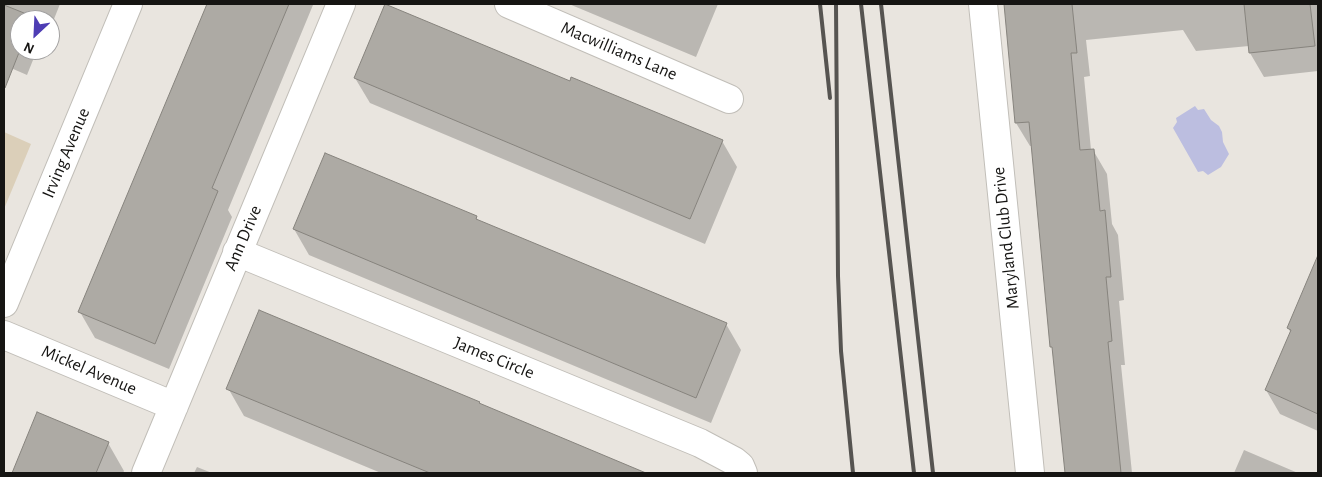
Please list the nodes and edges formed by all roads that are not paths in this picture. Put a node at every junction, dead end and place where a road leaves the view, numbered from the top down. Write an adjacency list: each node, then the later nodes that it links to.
1 (128, 4): 7 (street, Irving Avenue)
2 (340, 4): 6 (street, Ann Drive)
3 (509, 4): 5 (street, Macwilliams Lane)
4 (983, 4): 12 (street, Maryland Club Drive)
5 (729, 99)
6 (237, 252): 9 (street, Ann Drive); 11 (street, James Circle)
7 (4, 303)
8 (4, 335): 9 (street, Mickel Avenue)
9 (174, 406): 10 (street, Ann Drive)
10 (146, 473)
11 (743, 473)
12 (1030, 473)

